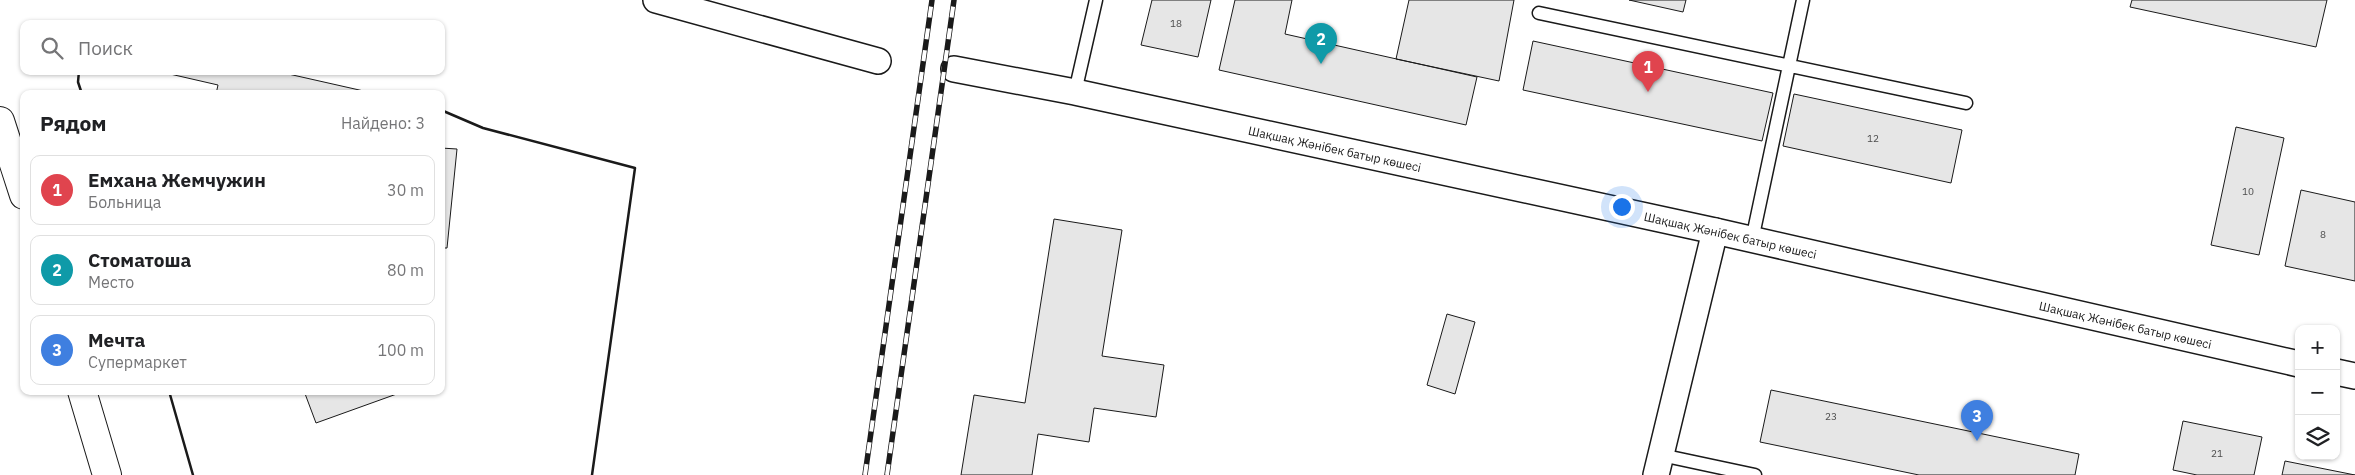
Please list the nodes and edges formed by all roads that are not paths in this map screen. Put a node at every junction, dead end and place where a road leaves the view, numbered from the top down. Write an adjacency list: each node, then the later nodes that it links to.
1 (656, 0): 5 (street)
2 (1096, 0): 8 (lane)
3 (1803, 0): 6 (lane)
4 (1539, 13): 6 (lane)
5 (878, 61)
6 (1790, 66): 9 (lane); 13 (lane)
7 (954, 69): 8 (street, Шақшақ Жәнібек батыр көшесі)
8 (1075, 92): 12 (street, Шақшақ Жәнібек батыр көшесі)
9 (1966, 103)
10 (0, 121): 11 (main road)
11 (20, 183)
12 (1715, 231): 13 (street, Шақшақ Жәнібек батыр көшесі); 18 (street)
13 (1752, 240): 14 (street, Шақшақ Жәнібек батыр көшесі)
14 (2295, 363)
15 (2340, 373): 16 (street)
16 (2355, 376)
17 (83, 395): 19 (main road)
18 (1658, 465): 20 (lane)
19 (106, 475)
20 (1755, 475)

